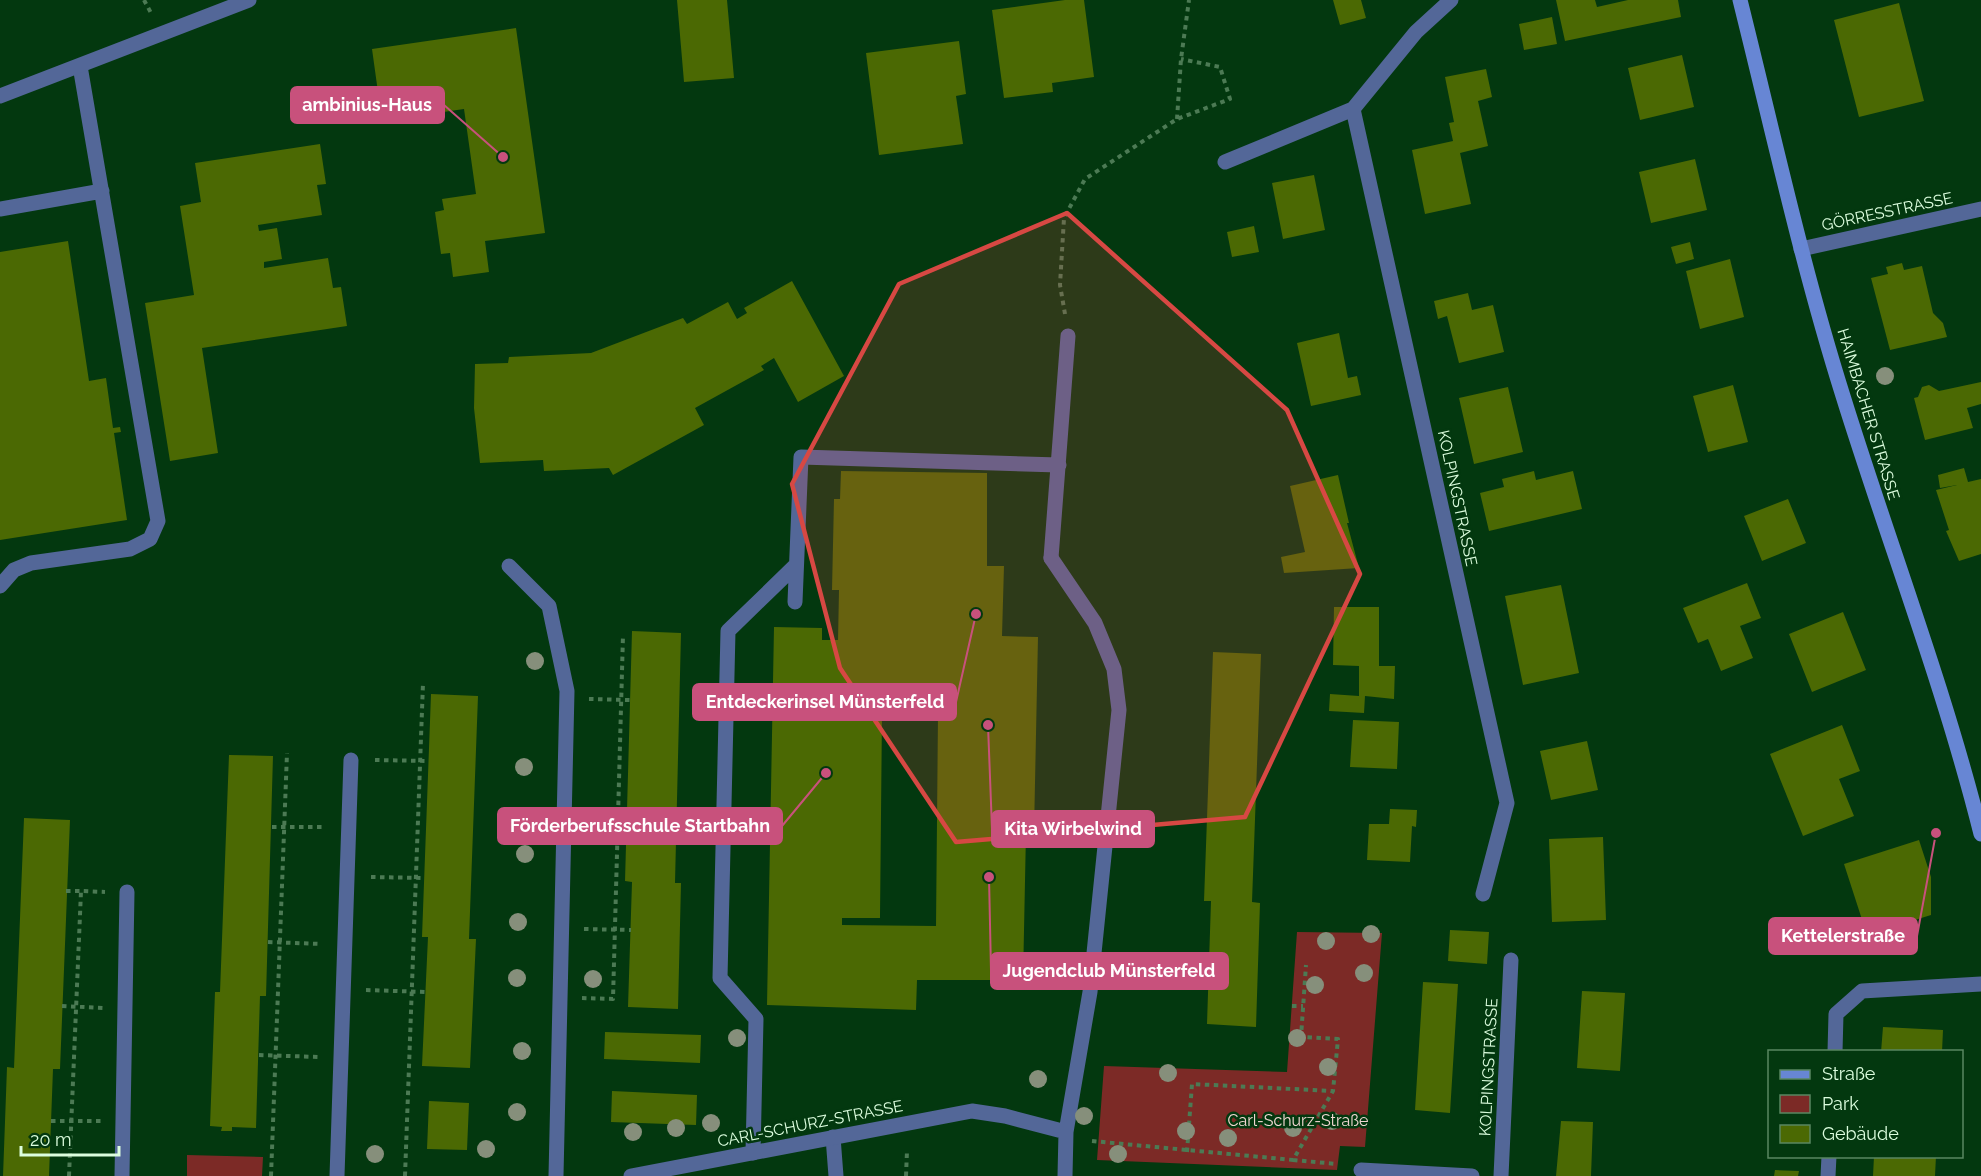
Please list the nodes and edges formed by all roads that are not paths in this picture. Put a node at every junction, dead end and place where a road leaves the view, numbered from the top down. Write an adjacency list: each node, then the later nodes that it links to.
1 (249, 0): 4 (street)
2 (1451, 0): 6 (street)
3 (1740, 0): 11 (main road, HAIMBACHER STRASSE)
4 (80, 66): 5 (street); 8 (street)
5 (0, 96)
6 (1353, 109): 7 (street); 21 (street, KOLPINGSTRASSE)
7 (1226, 162)
8 (102, 191): 9 (street); 16 (street)
9 (0, 209)
10 (1981, 209): 11 (street, GÖRRESSTRASSE)
11 (1802, 249): 19 (main road, HAIMBACHER STRASSE)
12 (1068, 336): 13 (street)
13 (1059, 465): 15 (street); 25 (street)
14 (509, 566): 32 (street)
15 (795, 566): 17 (street); 27 (street)
16 (0, 586)
17 (795, 602)
18 (351, 760): 31 (street)
19 (1981, 834)
20 (127, 892): 30 (street)
21 (1484, 894)
22 (1512, 960): 37 (street, KOLPINGSTRASSE)
23 (1981, 984): 24 (street)
24 (1834, 1050)
25 (1066, 1132): 26 (street, CARL-SCHURZ-STRASSE); 35 (street)
26 (833, 1137): 27 (street, CARL-SCHURZ-STRASSE); 34 (street)
27 (753, 1153): 33 (street, CARL-SCHURZ-STRASSE)
28 (1829, 1158): 38 (street)
29 (1361, 1170): 36 (street)
30 (122, 1176)
31 (337, 1176)
32 (556, 1176)
33 (631, 1176)
34 (836, 1176)
35 (1065, 1176)
36 (1472, 1176)
37 (1501, 1176)
38 (1828, 1176)

